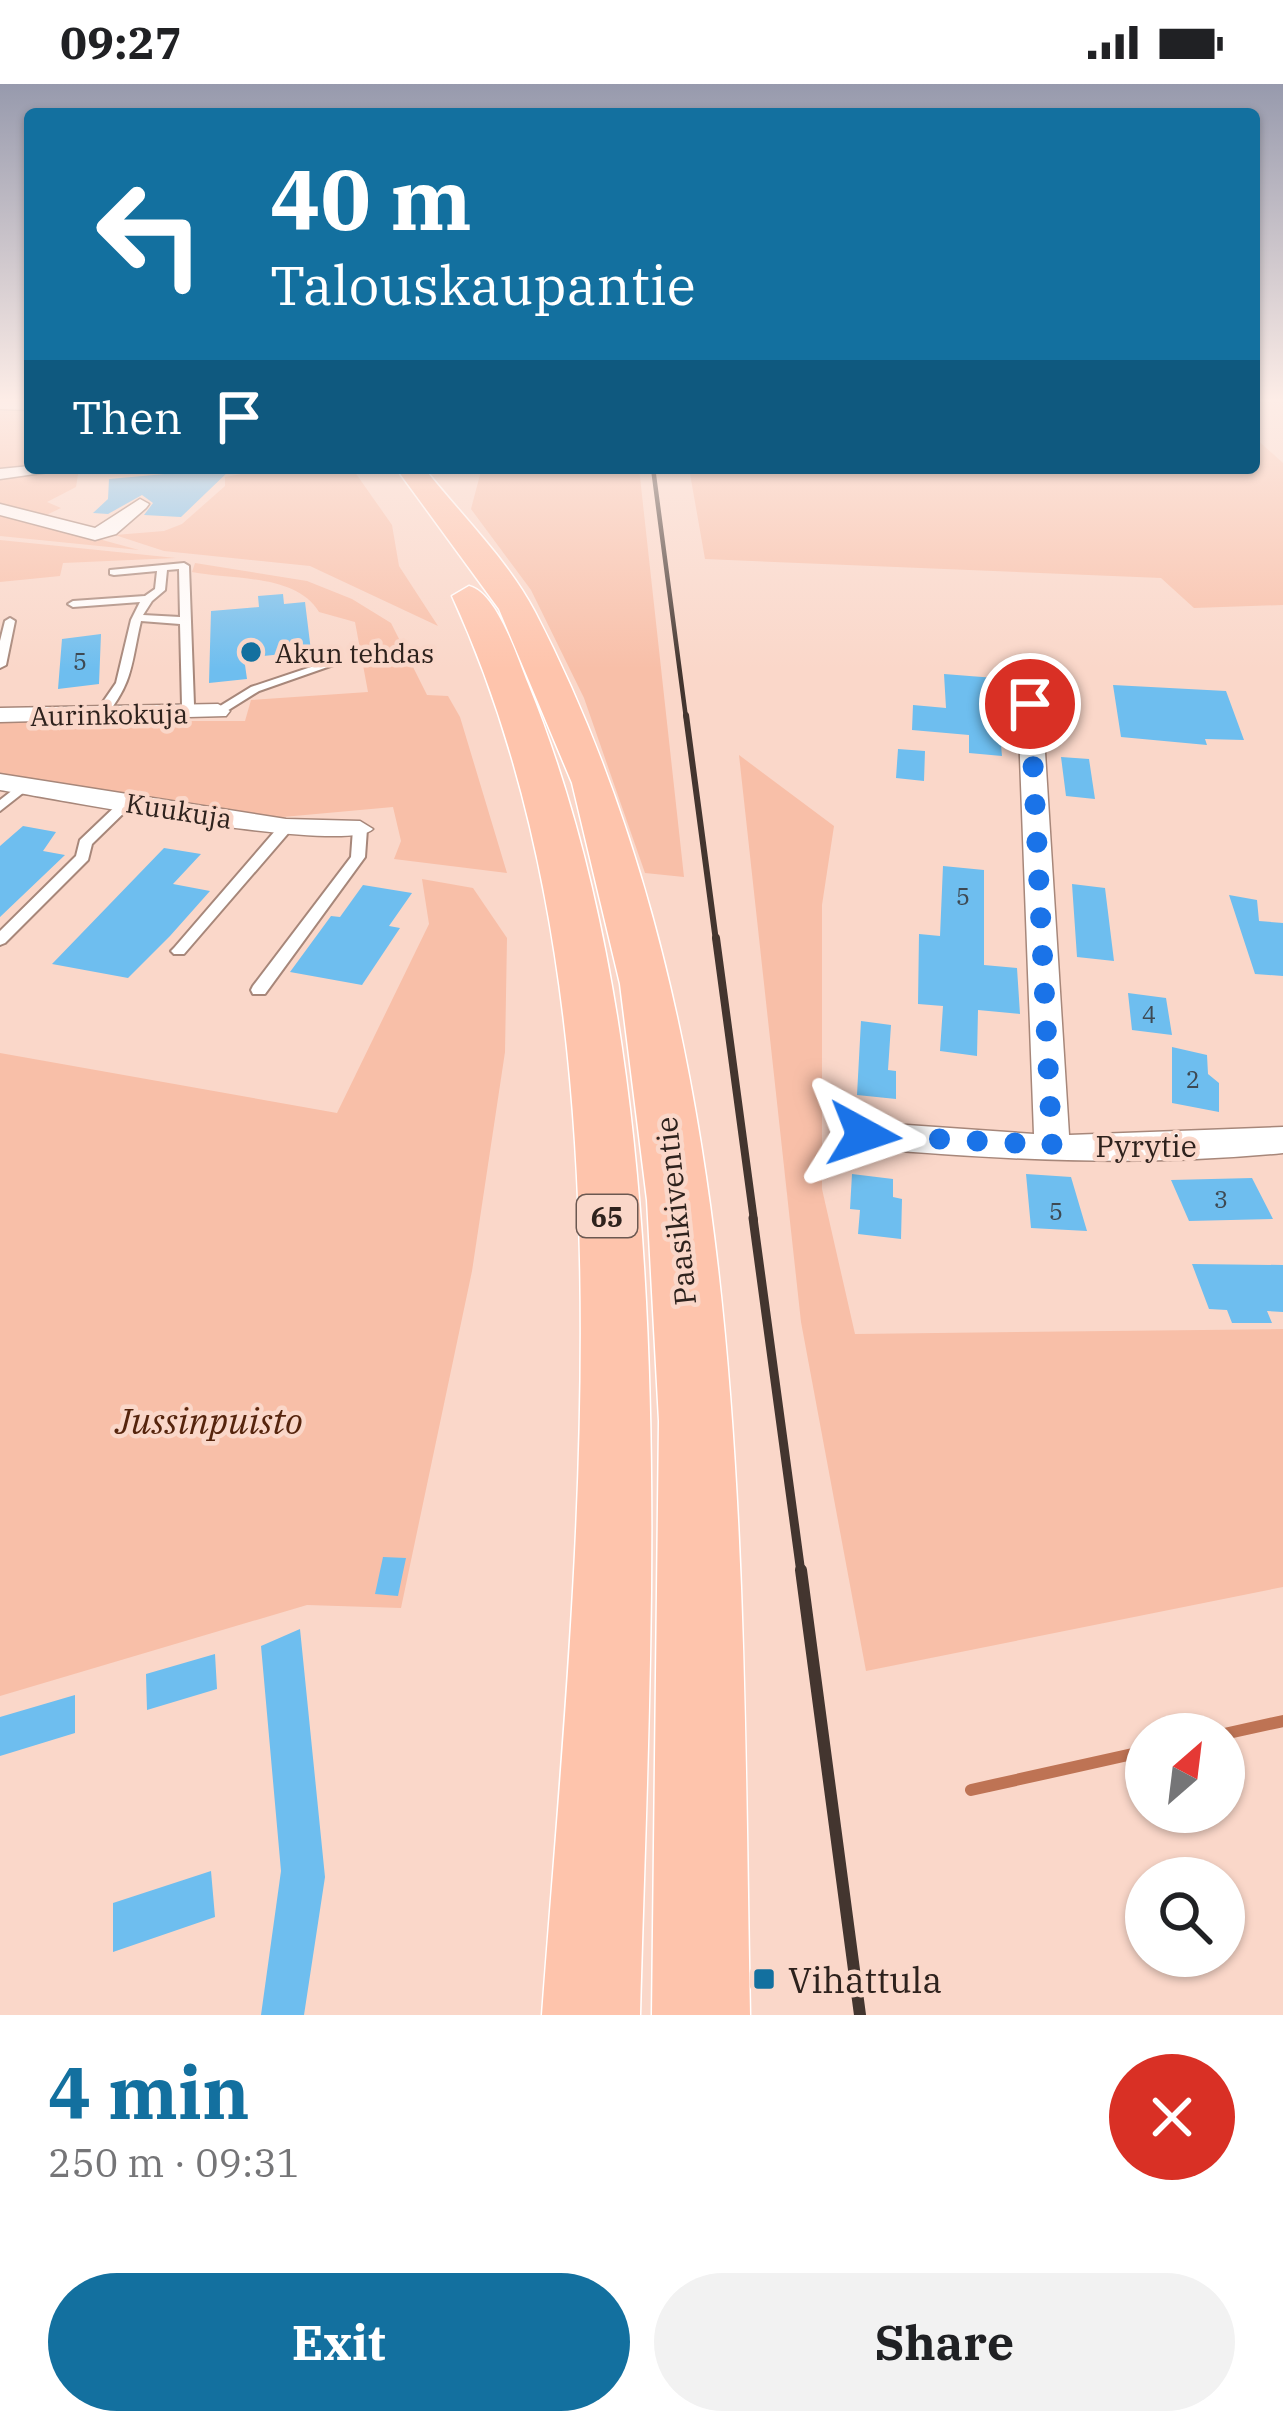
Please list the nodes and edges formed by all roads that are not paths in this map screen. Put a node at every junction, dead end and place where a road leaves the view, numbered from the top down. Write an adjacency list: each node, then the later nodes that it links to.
1 (393, 489): 30 (highway, 65)
2 (427, 489): 31 (highway, Paasikiventie / 65)
3 (140, 504): 4 (street)
4 (0, 509)
5 (162, 568): 6 (lane); 7 (lane); 11 (lane)
6 (114, 572)
7 (144, 599): 8 (lane); 9 (lane)
8 (73, 604)
9 (139, 618): 11 (lane); 16 (lane)
10 (10, 621): 13 (lane)
11 (186, 621): 17 (lane)
12 (333, 663): 15 (lane)
13 (0, 664)
14 (1030, 704): 29 (street)
15 (218, 711): 17 (street, Aurinkokuja)
16 (100, 715): 17 (street, Aurinkokuja); 18 (street, Aurinkokuja)
17 (183, 715)
18 (0, 716)
19 (12, 784): 20 (street, Kuukuja); 21 (lane)
20 (128, 802): 22 (street, Kuukuja); 24 (lane)
21 (0, 807)
22 (286, 827): 23 (street, Kuukuja); 25 (lane)
23 (360, 830): 26 (lane)
24 (0, 940)
25 (178, 951)
26 (259, 990)
27 (864, 1135): 29 (street, Pyrytie)
28 (1283, 1140): 29 (street, Pyrytie)
29 (1052, 1145)
30 (591, 2015)
31 (701, 2015)

